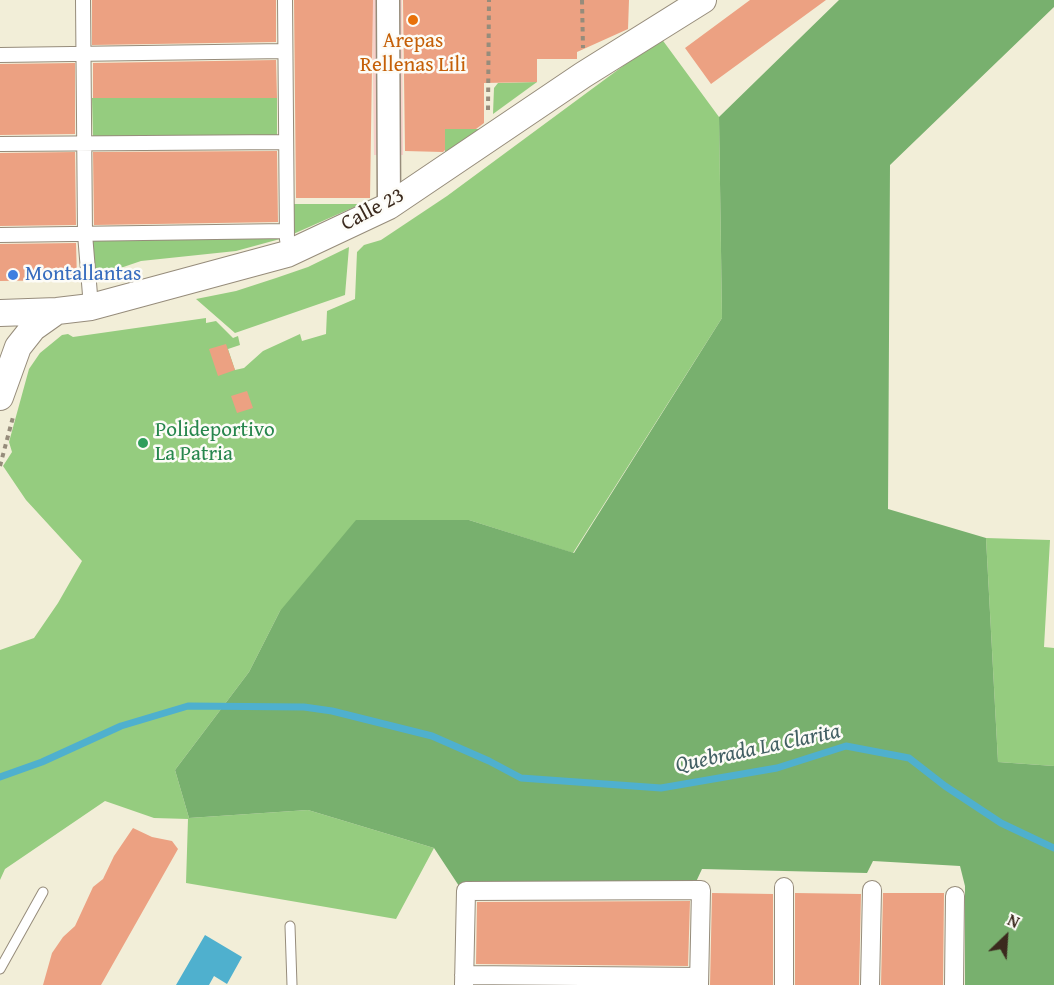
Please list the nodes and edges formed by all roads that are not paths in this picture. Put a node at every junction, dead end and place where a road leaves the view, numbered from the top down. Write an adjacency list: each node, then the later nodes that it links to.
1 (82, 0): 6 (street)
2 (285, 0): 5 (street)
3 (388, 0): 11 (street)
4 (703, 0): 11 (main road, Calle 23)
5 (285, 51): 6 (street); 8 (street)
6 (83, 54): 7 (street); 10 (street)
7 (0, 55)
8 (286, 142): 10 (street); 14 (street)
9 (0, 144): 10 (street)
10 (84, 144): 12 (street)
11 (389, 206): 14 (main road, Calle 23)
12 (85, 234): 13 (street); 14 (street); 15 (street)
13 (0, 235)
14 (287, 242): 15 (main road, Calle 23)
15 (91, 307): 16 (main road, Calle 23)
16 (57, 311): 17 (main road, Calle 23); 18 (main road)
17 (0, 313)
18 (0, 397)
19 (784, 887): 28 (street)
20 (873, 890): 29 (street)
21 (43, 892): 24 (lane)
22 (955, 896): 30 (street)
23 (290, 926): 27 (lane)
24 (0, 969)
25 (464, 980): 26 (street); 26 (street)
26 (699, 981)
27 (292, 985)
28 (784, 985)
29 (870, 985)
30 (954, 985)

